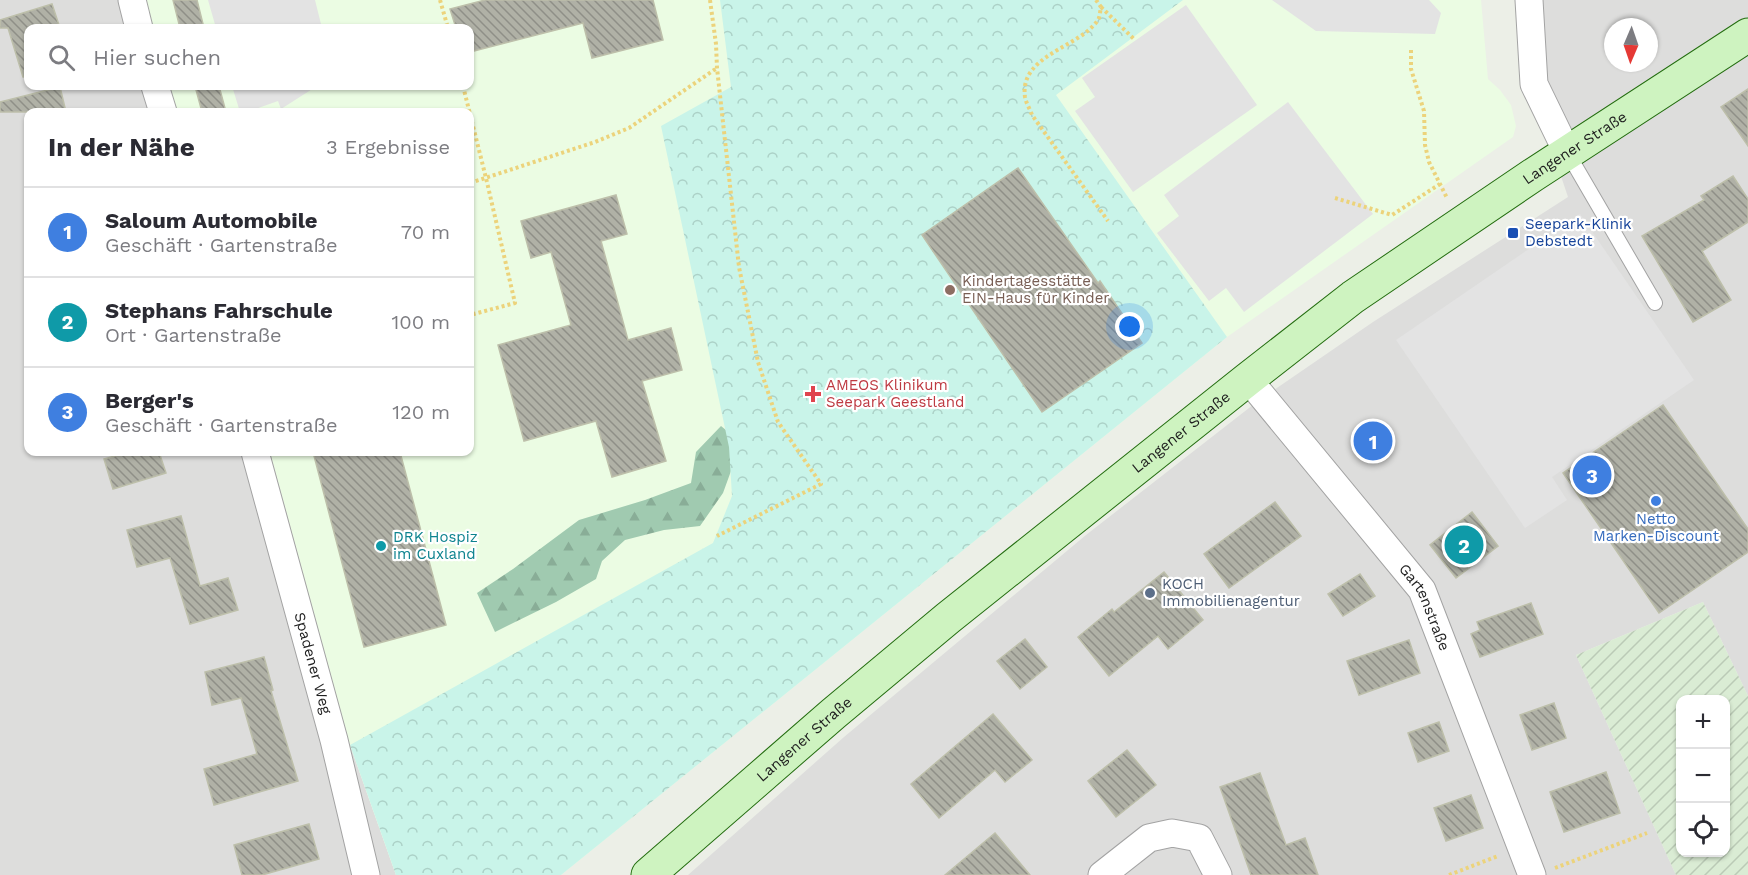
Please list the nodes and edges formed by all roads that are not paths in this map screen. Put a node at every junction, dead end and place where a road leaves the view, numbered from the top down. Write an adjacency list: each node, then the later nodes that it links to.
1 (132, 0): 3 (street)
2 (1529, 0): 7 (street)
3 (138, 24)
4 (1748, 35): 7 (main road, Langener Straße)
5 (156, 90): 6 (street)
6 (162, 108)
7 (1567, 152): 8 (lane); 9 (main road, Langener Straße)
8 (1655, 303)
9 (1248, 379): 11 (street, Gartenstraße); 13 (main road, Langener Straße)
10 (256, 456): 12 (street, Spadener Weg)
11 (1541, 873)
12 (366, 875)
13 (648, 875)
14 (1102, 875): 15 (street)
15 (1218, 875)

